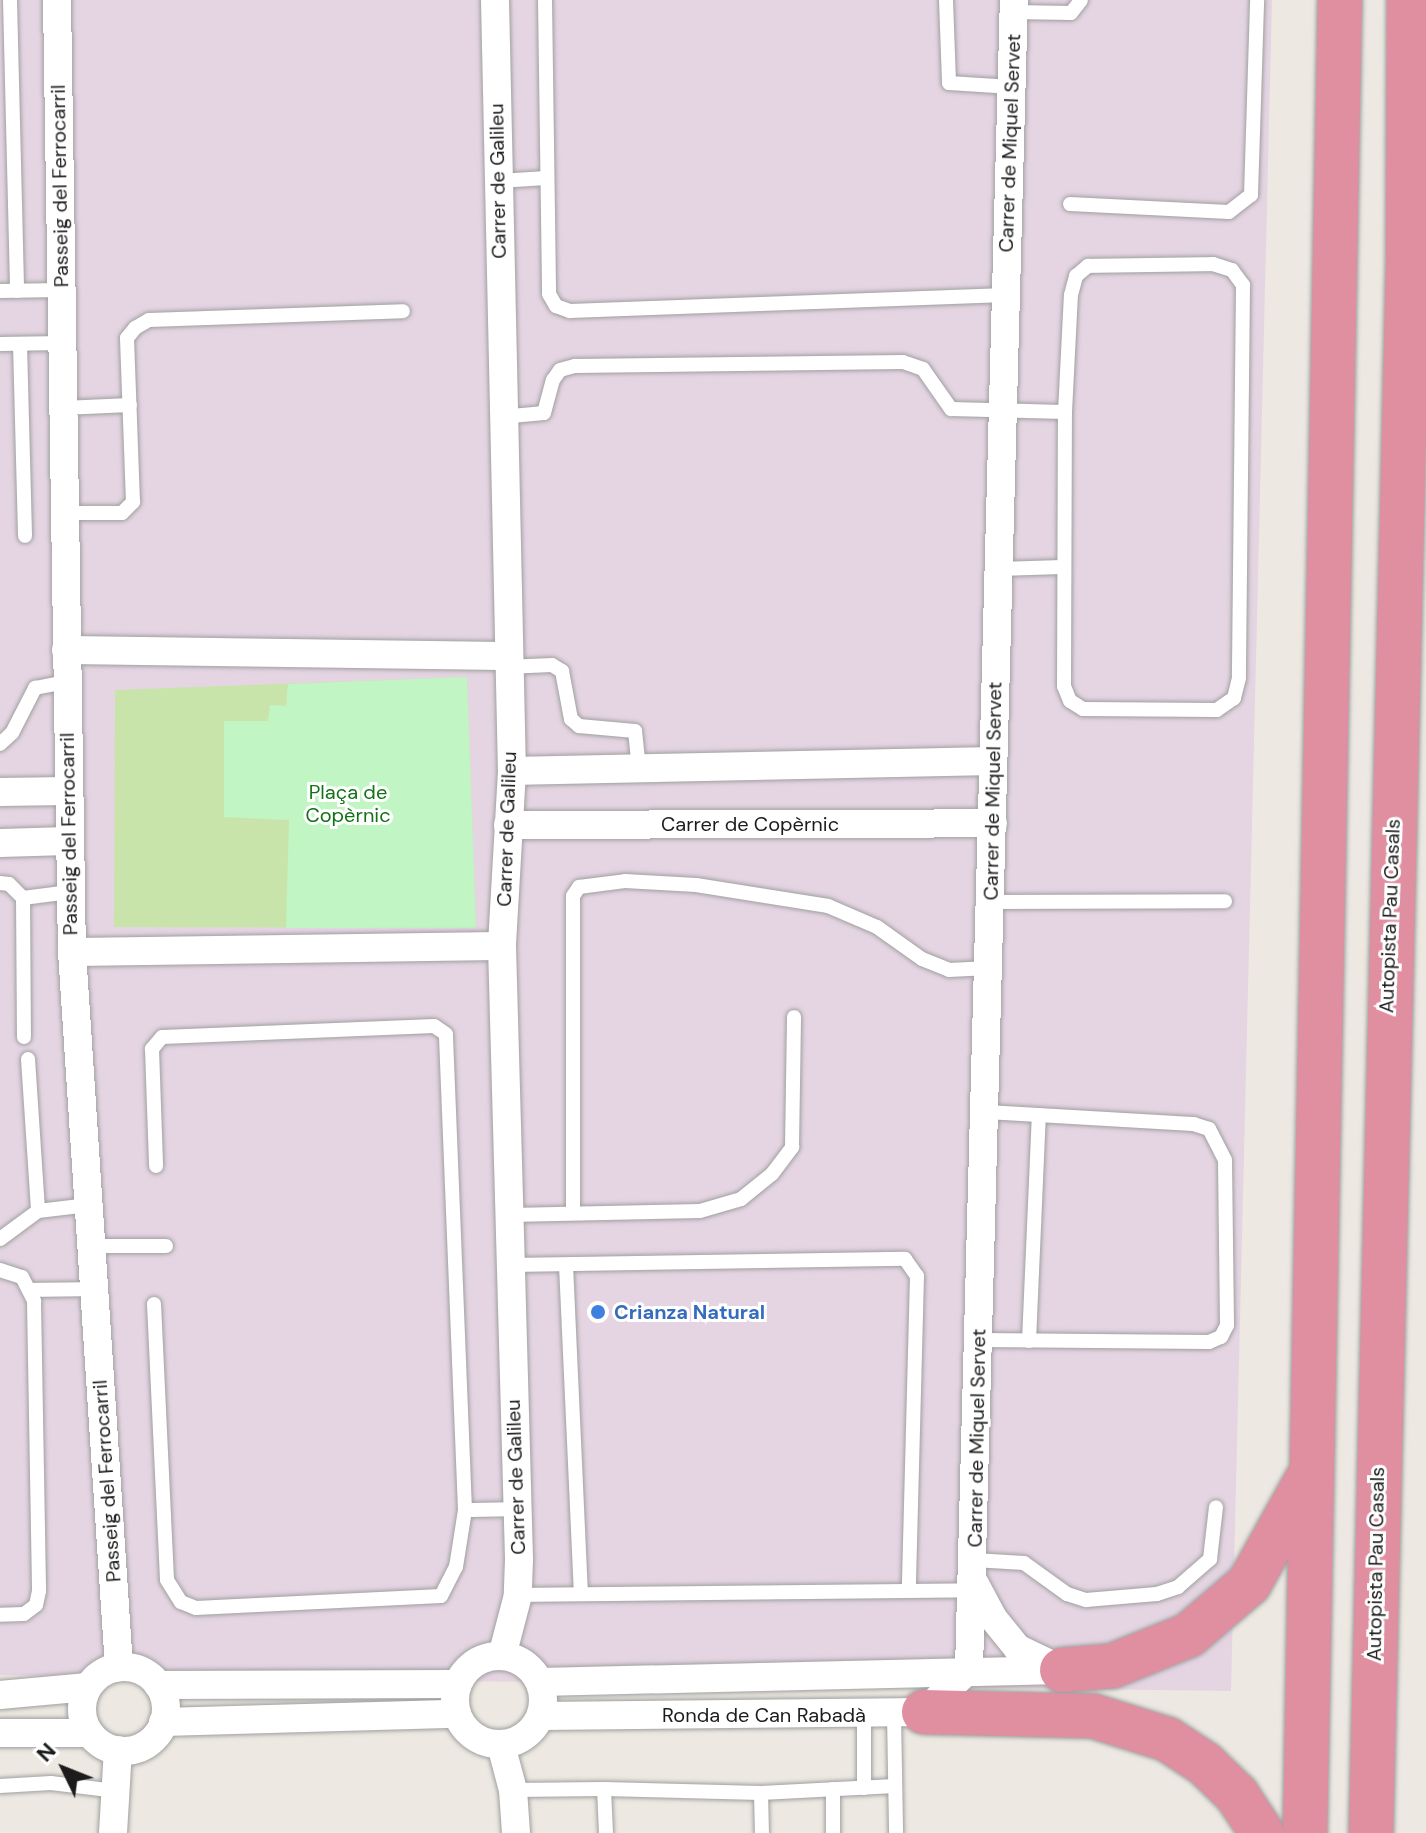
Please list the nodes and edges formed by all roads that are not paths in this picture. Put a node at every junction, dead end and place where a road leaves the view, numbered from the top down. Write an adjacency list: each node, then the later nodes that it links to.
1 (10, 0): 17 (lane)
2 (57, 0): 15 (street, Passeig del Ferrocarril)
3 (495, 0): 13 (street, Carrer de Galileu)
4 (545, 0): 12 (lane)
5 (946, 0): 11 (lane)
6 (1081, 0): 10 (lane)
7 (1257, 0): 14 (lane)
8 (1340, 0): 74 (highway)
9 (1409, 0): 117 (highway, Autopista Pau Casals)
10 (1014, 6): 11 (street, Carrer de Miquel Servet)
11 (1012, 87): 18 (street, Carrer de Miquel Servet)
12 (547, 178): 13 (lane); 18 (lane)
13 (498, 181): 27 (street, Carrer de Galileu)
14 (1070, 204)
15 (61, 290): 17 (lane); 20 (street, Passeig del Ferrocarril)
16 (0, 291): 17 (lane)
17 (17, 291)
18 (1006, 295): 25 (street, Carrer de Miquel Servet)
19 (403, 311): 23 (lane)
20 (62, 343): 22 (lane); 24 (street, Passeig del Ferrocarril)
21 (0, 344): 22 (lane)
22 (20, 344): 29 (lane)
23 (130, 405): 24 (lane); 28 (lane)
24 (63, 408): 28 (street, Passeig del Ferrocarril)
25 (1002, 412): 26 (lane); 27 (lane); 31 (street, Carrer de Miquel Servet)
26 (1065, 412): 30 (lane); 30 (lane)
27 (501, 417): 33 (street, Carrer de Galileu)
28 (64, 513): 32 (street, Passeig del Ferrocarril)
29 (25, 536)
30 (1063, 567): 31 (lane)
31 (998, 569): 36 (street, Carrer de Miquel Servet)
32 (66, 650): 33 (street); 34 (street, Passeig del Ferrocarril)
33 (506, 662): 37 (lane); 38 (street, Carrer de Galileu)
34 (66, 682): 35 (lane); 39 (street, Passeig del Ferrocarril)
35 (0, 744)
36 (992, 761): 37 (street); 41 (street, Carrer de Miquel Servet)
37 (639, 768): 38 (street)
38 (512, 771): 42 (street, Carrer de Galileu)
39 (67, 791): 40 (street); 43 (street, Passeig del Ferrocarril)
40 (0, 792)
41 (993, 823): 42 (street, Carrer de Copèrnic); 49 (street, Carrer de Miquel Servet)
42 (508, 825): 50 (street, Carrer de Galileu)
43 (68, 841): 44 (street); 46 (street, Passeig del Ferrocarril)
44 (0, 843)
45 (0, 883): 47 (lane)
46 (70, 892): 47 (lane); 51 (street, Passeig del Ferrocarril)
47 (23, 898): 54 (lane)
48 (1225, 901): 49 (lane)
49 (991, 902): 52 (street, Carrer de Miquel Servet)
50 (502, 946): 51 (street); 62 (street, Carrer de Galileu)
51 (72, 952): 59 (street, Passeig del Ferrocarril)
52 (989, 968): 56 (street, Carrer de Miquel Servet); 61 (lane)
53 (794, 1017): 61 (lane)
54 (24, 1037)
55 (28, 1059): 60 (lane)
56 (985, 1112): 57 (lane); 72 (street, Carrer de Miquel Servet)
57 (1039, 1115): 73 (lane); 73 (lane)
58 (156, 1166): 77 (lane)
59 (89, 1205): 60 (lane); 64 (street, Passeig del Ferrocarril)
60 (38, 1211): 63 (lane)
61 (573, 1213): 62 (lane)
62 (510, 1215): 66 (street, Carrer de Galileu)
63 (0, 1239)
64 (91, 1246): 65 (lane); 69 (street, Passeig del Ferrocarril)
65 (166, 1246)
66 (511, 1265): 67 (lane); 76 (street, Carrer de Galileu)
67 (566, 1265): 79 (lane); 80 (lane)
68 (0, 1270): 70 (lane)
69 (94, 1289): 70 (lane); 84 (street, Passeig del Ferrocarril)
70 (31, 1290): 82 (lane)
71 (154, 1304): 77 (lane)
72 (980, 1340): 73 (lane); 78 (street, Carrer de Miquel Servet)
73 (1029, 1341)
74 (1312, 1467): 86 (highway); 116 (highway)
75 (1216, 1507): 78 (lane)
76 (516, 1509): 77 (lane); 81 (street, Carrer de Galileu)
77 (465, 1510)
78 (974, 1577): 79 (lane); 85 (street, Carrer de Miquel Servet); 86 (street, Carrer de Miquel Servet)
79 (909, 1591): 80 (lane)
80 (581, 1594): 81 (lane)
81 (518, 1595): 83 (street, Carrer de Galileu)
82 (0, 1615)
83 (502, 1656): 87 (street); 88 (street)
84 (119, 1667): 89 (street); 90 (street)
85 (969, 1669): 86 (street, Ronda de Can Rabadà); 87 (street, Ronda de Can Rabadà); 92 (street)
86 (1062, 1670)
87 (540, 1682): 95 (street)
88 (456, 1684): 89 (street); 93 (street)
89 (158, 1685): 96 (street)
90 (88, 1687): 91 (street); 98 (street)
91 (0, 1695)
92 (909, 1713): 94 (street, Ronda de Can Rabadà); 102 (lane); 115 (highway)
93 (456, 1714): 96 (street); 99 (street)
94 (864, 1714): 95 (street, Ronda de Can Rabadà); 103 (lane)
95 (541, 1716): 99 (street)
96 (163, 1722): 100 (street)
97 (0, 1733): 98 (street)
98 (89, 1733): 100 (street)
99 (501, 1745): 106 (street)
100 (118, 1750): 107 (street)
101 (0, 1786): 107 (lane)
102 (895, 1786): 103 (lane); 114 (lane)
103 (864, 1788): 105 (lane)
104 (604, 1789): 106 (lane); 108 (lane); 111 (lane)
105 (833, 1789): 108 (lane); 113 (lane)
106 (513, 1790): 110 (street)
107 (115, 1791): 109 (street)
108 (761, 1793): 112 (lane)
109 (113, 1833)
110 (516, 1833)
111 (606, 1833)
112 (762, 1833)
113 (833, 1833)
114 (896, 1833)
115 (1262, 1833)
116 (1305, 1833)
117 (1371, 1833)

